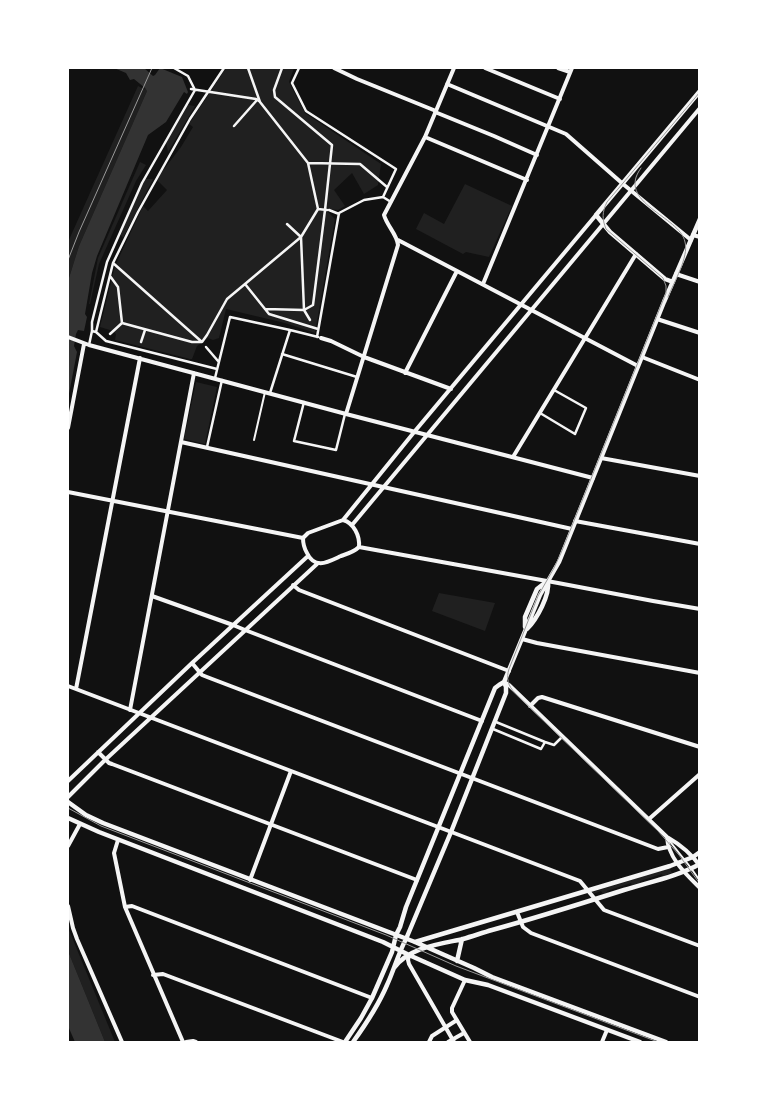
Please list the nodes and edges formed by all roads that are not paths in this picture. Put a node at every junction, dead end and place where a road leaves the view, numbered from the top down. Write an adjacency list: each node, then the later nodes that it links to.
1 (174, 68): 13 (street)
2 (224, 68): 44 (street)
3 (248, 68): 16 (street)
4 (282, 68): 24 (street)
5 (299, 68): 27 (street)
6 (334, 68): 18 (street)
7 (454, 68): 11 (street)
8 (485, 68): 15 (street)
9 (558, 68): 10 (street)
10 (571, 70): 15 (street)
11 (447, 84): 18 (street); 20 (street)
12 (191, 89): 13 (street)
13 (195, 90): 16 (street); 63 (street)
14 (700, 91): 26 (street)
15 (560, 99): 20 (street)
16 (259, 101): 19 (street); 23 (street)
17 (700, 108): 28 (street)
18 (436, 111): 21 (street); 22 (street)
19 (234, 126)
20 (548, 127): 22 (street); 26 (street)
21 (425, 137): 25 (street); 30 (street)
22 (537, 155): 25 (street)
23 (308, 163): 24 (street); 31 (street)
24 (330, 163): 27 (street); 32 (street)
25 (527, 180): 51 (street)
26 (622, 183): 28 (street); 34 (street)
27 (388, 187): 29 (street)
28 (631, 190): 37 (street); 42 (street)
29 (382, 198): 30 (street); 33 (street)
30 (390, 202): 41 (street)
31 (318, 209): 32 (street); 39 (street)
32 (327, 210): 33 (street); 54 (street)
33 (339, 214): 60 (street)
34 (596, 215): 37 (street); 52 (street)
35 (700, 219): 38 (street)
36 (287, 224): 39 (street)
37 (603, 224): 43 (street); 55 (street)
38 (693, 235): 40 (street); 42 (street)
39 (301, 237): 50 (street); 54 (street)
40 (700, 237)
41 (398, 240): 45 (street); 77 (street)
42 (691, 240): 46 (street)
43 (636, 254): 48 (street); 70 (street)
44 (113, 263): 47 (street); 72 (street)
45 (457, 271): 51 (street); 84 (street)
46 (676, 274): 48 (street); 49 (street)
47 (110, 276): 58 (street); 63 (street)
48 (673, 282): 56 (street)
49 (700, 282)
50 (245, 284): 53 (street); 72 (street)
51 (483, 284): 52 (street)
52 (522, 304): 55 (street); 89 (street)
53 (265, 309): 54 (street); 60 (street)
54 (304, 310): 57 (street)
55 (532, 310): 70 (street); 97 (street)
56 (657, 319): 64 (street); 78 (street)
57 (310, 320)
58 (122, 323): 61 (street); 65 (street)
59 (313, 325): 60 (street)
60 (318, 329): 69 (street)
61 (145, 330): 71 (street); 72 (street)
62 (290, 330): 69 (street); 76 (street); 80 (street)
63 (94, 332): 66 (street); 74 (street)
64 (700, 333)
65 (110, 334)
66 (100, 335): 67 (street); 82 (street)
67 (104, 335)
68 (68, 337): 73 (street)
69 (319, 337): 77 (street)
70 (585, 338): 81 (street); 90 (street)
71 (141, 342)
72 (202, 342)
73 (84, 344): 74 (street); 95 (street)
74 (89, 345): 79 (street)
75 (206, 347): 80 (street)
76 (282, 354): 85 (street); 91 (street)
77 (364, 357): 84 (street); 85 (street)
78 (642, 357): 81 (street); 88 (street)
79 (140, 358): 83 (street); 108 (street)
80 (219, 361): 82 (street)
81 (638, 366): 102 (street)
82 (217, 369): 86 (street)
83 (194, 373): 86 (street); 99 (street)
84 (405, 373): 89 (street)
85 (357, 376): 94 (street)
86 (215, 378): 87 (street)
87 (222, 380): 91 (street); 100 (street)
88 (700, 380)
89 (452, 389): 96 (street)
90 (554, 390): 93 (street); 93 (street)
91 (267, 392): 92 (street); 98 (lane)
92 (304, 402): 94 (street); 94 (street)
93 (540, 413): 101 (street)
94 (346, 414): 96 (street)
95 (68, 428)
96 (415, 431): 97 (street); 105 (street)
97 (428, 435): 101 (street); 106 (street)
98 (254, 440)
99 (181, 442): 100 (street); 109 (street)
100 (207, 448): 105 (street)
101 (513, 457): 104 (street)
102 (601, 458): 103 (street); 104 (street)
103 (700, 476)
104 (593, 478): 111 (street)
105 (372, 484): 106 (street); 110 (street)
106 (384, 487): 112 (street); 113 (street)
107 (68, 492): 108 (street)
108 (113, 500): 109 (street); 133 (street)
109 (169, 511): 114 (street); 121 (street)
110 (343, 520): 112 (street); 114 (street)
111 (576, 521): 113 (street); 115 (street)
112 (352, 525): 116 (street)
113 (572, 529): 119 (street)
114 (303, 538): 117 (street)
115 (700, 544)
116 (359, 547): 118 (street); 119 (street)
117 (308, 556): 118 (street); 123 (street)
118 (317, 564): 120 (street)
119 (548, 582): 122 (street); 125 (street); 125 (street)
120 (293, 585): 124 (street); 128 (street)
121 (152, 596): 123 (street); 135 (street)
122 (700, 609)
123 (233, 625): 124 (street); 127 (street)
124 (245, 630): 129 (street); 138 (street)
125 (525, 632): 126 (street)
126 (522, 639): 128 (street); 130 (street)
127 (192, 663): 129 (street); 136 (street)
128 (509, 671): 131 (street)
129 (200, 672): 137 (street); 147 (street)
130 (700, 673)
131 (504, 682): 134 (street); 138 (street); 139 (street)
132 (68, 686): 133 (street)
133 (76, 689): 135 (street)
134 (530, 706): 141 (street); 143 (street)
135 (130, 710): 136 (street)
136 (140, 713): 137 (street); 144 (street)
137 (151, 718): 145 (street); 146 (street)
138 (482, 721): 147 (street)
139 (494, 721): 140 (street); 142 (street)
140 (491, 728): 142 (street); 149 (street)
141 (562, 737): 142 (street); 154 (street)
142 (545, 742)
143 (700, 747)
144 (98, 752): 145 (street); 150 (street)
145 (106, 760): 151 (street); 156 (street)
146 (291, 771): 156 (street); 157 (street)
147 (460, 774): 149 (street); 157 (street)
148 (700, 774): 154 (street)
149 (472, 779): 158 (street); 162 (street)
150 (68, 781)
151 (68, 797)
152 (68, 802): 170 (street)
153 (68, 818): 155 (street)
154 (649, 819): 159 (street)
155 (80, 824): 160 (street); 161 (street)
156 (270, 824): 170 (street); 171 (street)
157 (439, 827): 158 (street); 171 (street)
158 (451, 832): 174 (street); 181 (street)
159 (667, 838): 162 (street); 164 (street); 165 (lane)
160 (118, 840): 177 (street); 185 (street)
161 (68, 846)
162 (668, 847): 166 (street)
163 (700, 852): 164 (street)
164 (693, 857): 165 (street); 167 (street)
165 (686, 861): 166 (street); 168 (lane)
166 (677, 864): 169 (street); 174 (street)
167 (699, 865): 168 (street)
168 (691, 868): 169 (street); 172 (lane)
169 (684, 872): 173 (street); 175 (street)
170 (250, 880): 180 (street)
171 (417, 880): 180 (street)
172 (700, 881)
173 (700, 888)
174 (588, 891): 175 (street); 178 (street)
175 (596, 899): 179 (street); 184 (street)
176 (68, 906): 200 (street)
177 (125, 907): 191 (street); 194 (street)
178 (517, 912): 179 (street); 183 (street)
179 (520, 922): 182 (street); 193 (street)
180 (396, 935): 181 (street); 185 (street)
181 (406, 938): 183 (street); 187 (street)
182 (462, 939): 186 (street); 189 (street)
183 (415, 942): 186 (street)
184 (700, 946)
185 (393, 947): 187 (street); 194 (street)
186 (427, 947): 188 (street); 189 (street)
187 (400, 950): 188 (street); 190 (street)
188 (409, 955): 190 (street); 192 (street); 196 (street)
189 (457, 961): 210 (street)
190 (394, 970): 204 (street)
191 (153, 975): 201 (street); 203 (street)
192 (465, 980): 195 (street); 197 (street)
193 (700, 997)
194 (372, 998): 203 (street)
195 (457, 1020): 196 (street); 198 (street)
196 (445, 1027): 199 (street); 205 (street)
197 (606, 1030): 208 (street); 209 (street)
198 (464, 1033): 199 (street); 207 (street)
199 (453, 1041): 206 (street)
200 (122, 1042)
201 (184, 1042): 202 (street)
202 (196, 1042)
203 (344, 1042)
204 (353, 1042)
205 (429, 1042)
206 (448, 1042)
207 (470, 1042)
208 (602, 1042)
209 (640, 1042)
210 (666, 1042)

